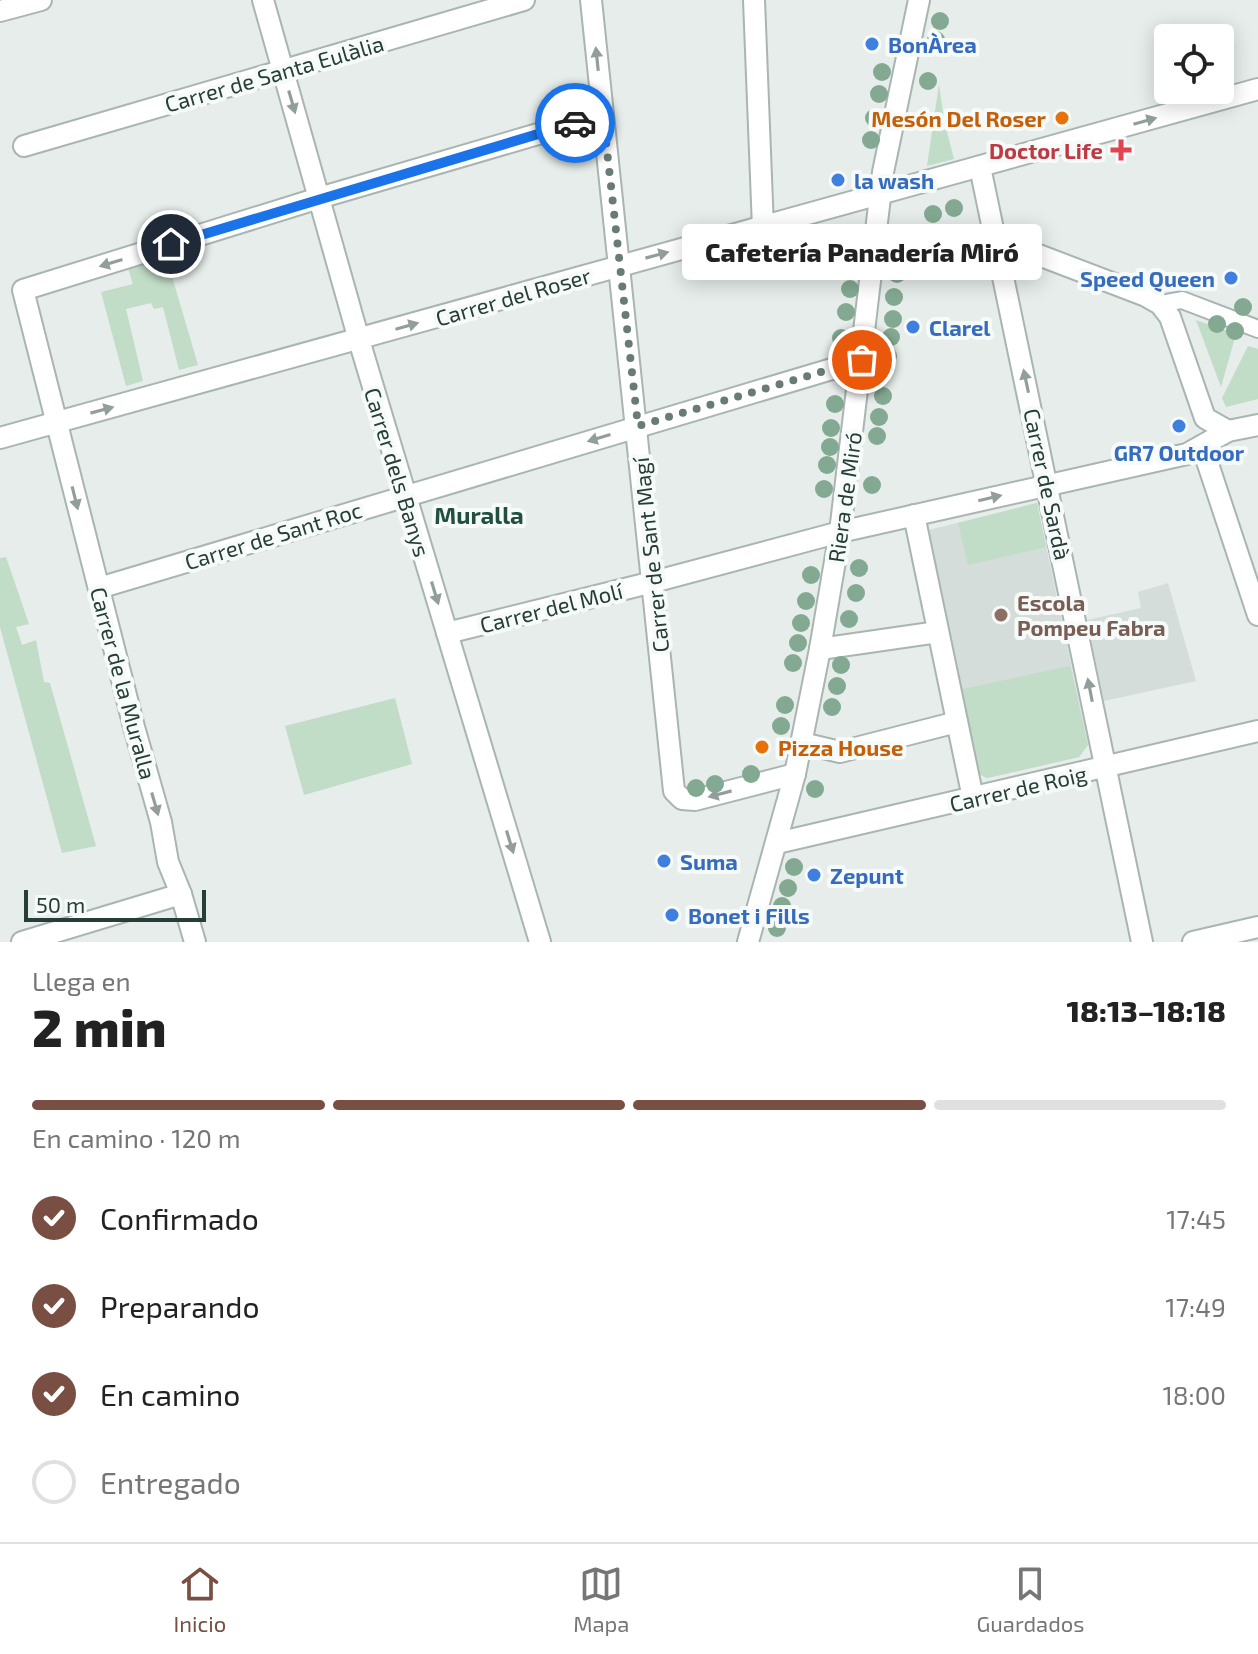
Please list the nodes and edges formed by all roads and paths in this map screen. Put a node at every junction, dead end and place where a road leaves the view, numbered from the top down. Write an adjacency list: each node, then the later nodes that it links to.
1 (41, 0): 7 (street)
2 (263, 0): 8 (street, Carrer dels Banys)
3 (524, 0): 8 (street, Carrer de Santa Eulàlia)
4 (591, 0): 10 (street, Carrer de Sant Magí, one-way to 4)
5 (754, 0): 15 (street)
6 (919, 0): 13 (street, Riera de Miró)
7 (0, 11)
8 (283, 70): 11 (street, Carrer de Santa Eulàlia); 14 (street, Carrer dels Banys, one-way to 14)
9 (1258, 89): 12 (street, Carrer del Roser, one-way to 9)
10 (603, 115): 14 (street); 17 (street, Carrer de Sant Magí)
11 (24, 146)
12 (980, 167): 13 (street, Carrer del Roser); 16 (street, Carrer de Sardà)
13 (881, 194): 15 (street, Carrer del Roser); 21 (street, Riera de Miró)
14 (319, 198): 20 (street, Carrer dels Banys); 22 (street, Carrer de la Muralla, one-way to 22)
15 (763, 228): 17 (street, Carrer del Roser, one-way to 15)
16 (994, 238): 18 (street); 28 (street, Carrer de Sardà, one-way to 16)
17 (620, 265): 20 (street, Carrer del Roser, one-way to 17); 24 (street, Carrer de Sant Magí)
18 (1160, 304): 19 (street); 25 (street)
19 (1258, 329)
20 (359, 340): 22 (street, Carrer del Roser, one-way to 20); 29 (street, Carrer dels Banys)
21 (862, 360): 24 (street, Carrer de Sant Roc); 31 (street, Riera de Miró)
22 (56, 422): 26 (street, Carrer del Roser); 33 (street, Carrer de la Muralla, one-way to 33)
23 (1258, 425): 25 (street, Carrer del Molí)
24 (638, 426): 29 (street, Carrer de Sant Roc, one-way to 29); 32 (street, Carrer de Sant Magí)
25 (1228, 431): 27 (street, Carrer del Molí)
26 (0, 438)
27 (1202, 446): 28 (street, Carrer del Molí); 34 (street)
28 (1048, 485): 30 (street, Carrer del Molí, one-way to 28); 41 (street, Carrer de Sardà, one-way to 28)
29 (406, 495): 33 (street, Carrer de Sant Roc); 36 (street, Carrer dels Banys, one-way to 36)
30 (914, 515): 31 (street, Carrer del Molí); 35 (street)
31 (840, 532): 32 (street, Carrer del Molí); 37 (street, Riera de Miró)
32 (653, 582): 36 (street, Carrer del Molí); 42 (street, Carrer de Sant Magí, one-way to 32)
33 (99, 588): 45 (street, Carrer de la Muralla, one-way to 45)
34 (1258, 615)
35 (938, 632): 37 (street); 38 (street)
36 (447, 633): 49 (street, Carrer dels Banys, one-way to 49)
37 (820, 649): 40 (street, Riera de Miró)
38 (957, 722): 40 (street); 43 (street)
39 (1258, 731): 41 (street, Carrer de Roig)
40 (802, 743): 42 (street, Riera de Miró)
41 (1105, 767): 43 (street, Carrer de Roig); 51 (street, Carrer de Sardà)
42 (795, 774): 44 (street, Riera de Miró)
43 (973, 798): 44 (street, Carrer de Roig)
44 (777, 843): 50 (street, Riera de Miró)
45 (181, 894): 47 (street); 48 (street, Carrer de la Muralla)
46 (1258, 927): 52 (street)
47 (22, 942)
48 (195, 942)
49 (540, 942)
50 (748, 942)
51 (1142, 942)
52 (1193, 942)

